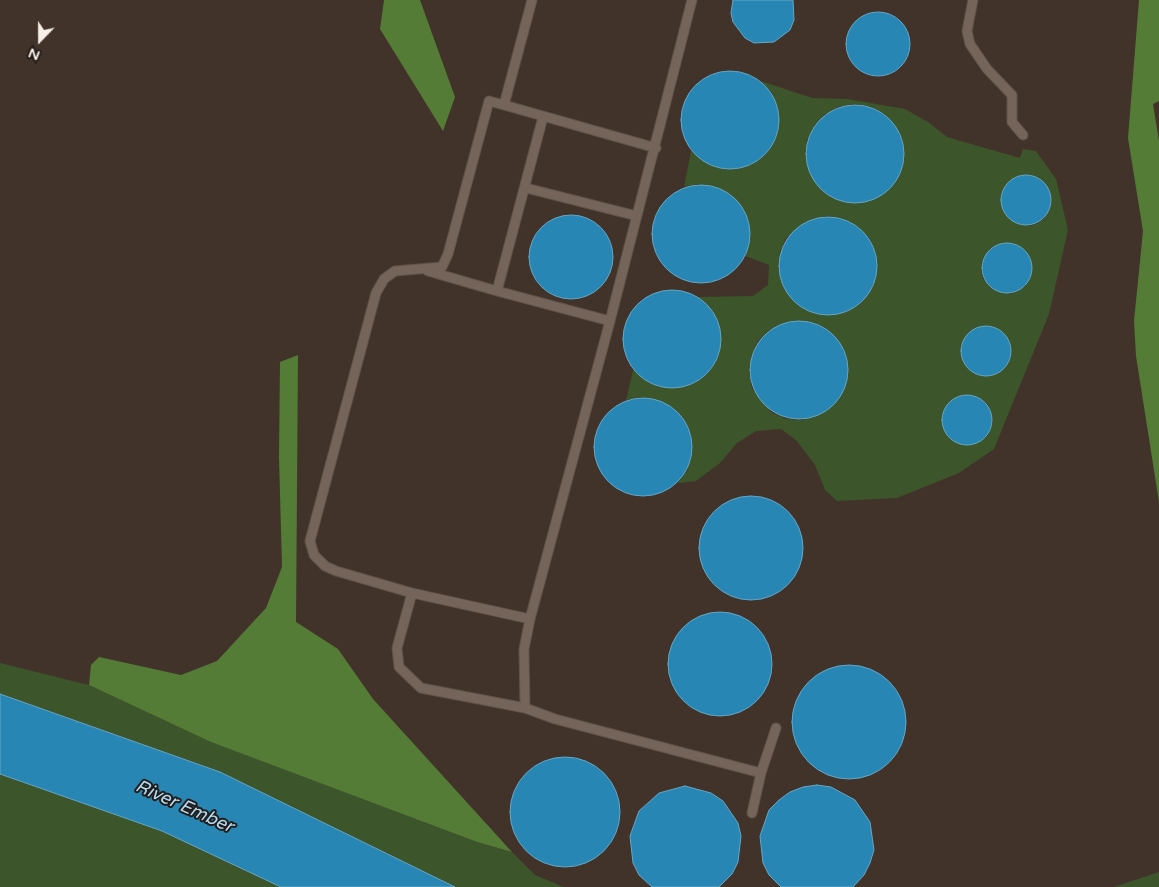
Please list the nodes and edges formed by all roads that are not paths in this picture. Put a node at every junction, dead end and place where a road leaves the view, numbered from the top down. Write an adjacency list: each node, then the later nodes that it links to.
1 (532, 0): 4 (lane)
2 (692, 0): 7 (lane)
3 (972, 0): 6 (lane)
4 (504, 105): 5 (lane); 10 (lane)
5 (543, 117): 7 (lane); 8 (lane)
6 (1023, 135)
7 (656, 148): 9 (lane)
8 (526, 188): 9 (lane); 11 (lane)
9 (637, 216): 12 (lane)
10 (421, 269): 11 (lane); 13 (lane)
11 (497, 291): 12 (lane)
12 (610, 321): 14 (lane)
13 (412, 593): 14 (lane); 15 (lane)
14 (530, 619): 15 (lane)
15 (525, 708): 17 (lane)
16 (776, 728): 17 (lane)
17 (761, 773): 18 (lane)
18 (752, 813)

